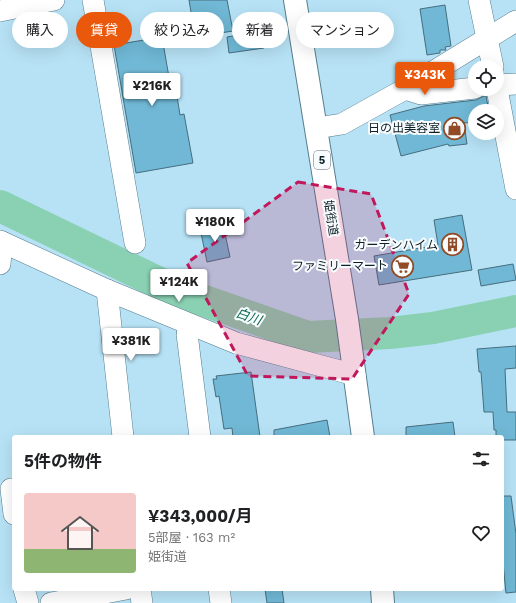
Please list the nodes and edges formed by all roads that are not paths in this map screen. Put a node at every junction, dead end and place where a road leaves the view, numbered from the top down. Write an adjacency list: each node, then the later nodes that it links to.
1 (54, 0): 5 (street)
2 (93, 0): 17 (street)
3 (295, 0): 14 (main road, 姫街道 / 5)
4 (479, 0): 7 (street)
5 (0, 11)
6 (516, 21): 7 (street)
7 (487, 39): 8 (street); 11 (street)
8 (492, 60)
9 (516, 84): 10 (street)
10 (504, 85)
11 (405, 89): 12 (street); 14 (street)
12 (468, 89)
13 (498, 96): 15 (street)
14 (317, 128): 21 (main road, 姫街道 / 5)
15 (516, 189)
16 (1, 241): 18 (street); 19 (street)
17 (135, 243)
18 (0, 264)
19 (107, 290): 21 (street); 22 (street)
20 (187, 334): 23 (street)
21 (354, 369): 24 (main road, 姫街道 / 5)
22 (123, 435)
23 (200, 435)
24 (363, 435)
25 (11, 489): 26 (street)
26 (12, 497)
27 (25, 591): 32 (street)
28 (115, 591): 33 (street)
29 (140, 591): 34 (street)
30 (220, 591): 35 (street)
31 (382, 591): 36 (main road)
32 (28, 603)
33 (51, 603)
34 (142, 603)
35 (221, 603)
36 (383, 603)

